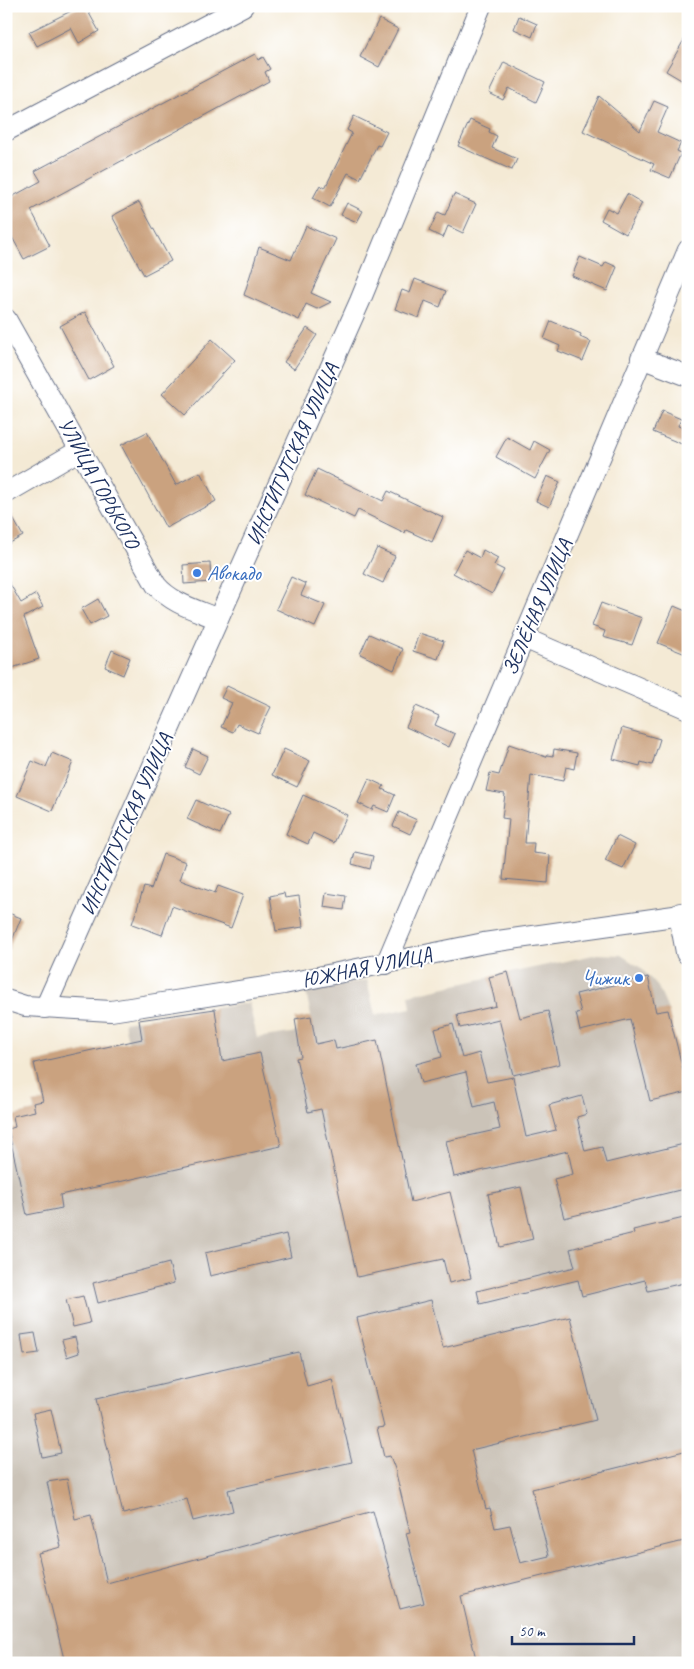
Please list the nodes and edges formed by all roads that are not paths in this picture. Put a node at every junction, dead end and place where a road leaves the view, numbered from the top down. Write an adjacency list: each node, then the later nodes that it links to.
1 (243, 6): 3 (street)
2 (481, 6): 10 (street, ИНСТИТУТСКАЯ УЛИЦА)
3 (6, 131)
4 (688, 250): 6 (street, ЗЕЛЁНАЯ УЛИЦА)
5 (6, 318): 8 (street, УЛИЦА ГОРЬКОГО)
6 (641, 358): 7 (street); 11 (street, ЗЕЛЁНАЯ УЛИЦА)
7 (688, 376)
8 (80, 450): 9 (street); 10 (street, УЛИЦА ГОРЬКОГО)
9 (6, 493)
10 (218, 619): 17 (street, ИНСТИТУТСКАЯ УЛИЦА)
11 (524, 638): 12 (street); 15 (street, ЗЕЛЁНАЯ УЛИЦА)
12 (688, 709)
13 (684, 915): 14 (street); 15 (street, ЮЖНАЯ УЛИЦА)
14 (688, 952)
15 (386, 964): 17 (street, ЮЖНАЯ УЛИЦА)
16 (6, 1000): 17 (street, ЮЖНАЯ УЛИЦА)
17 (45, 1008)

